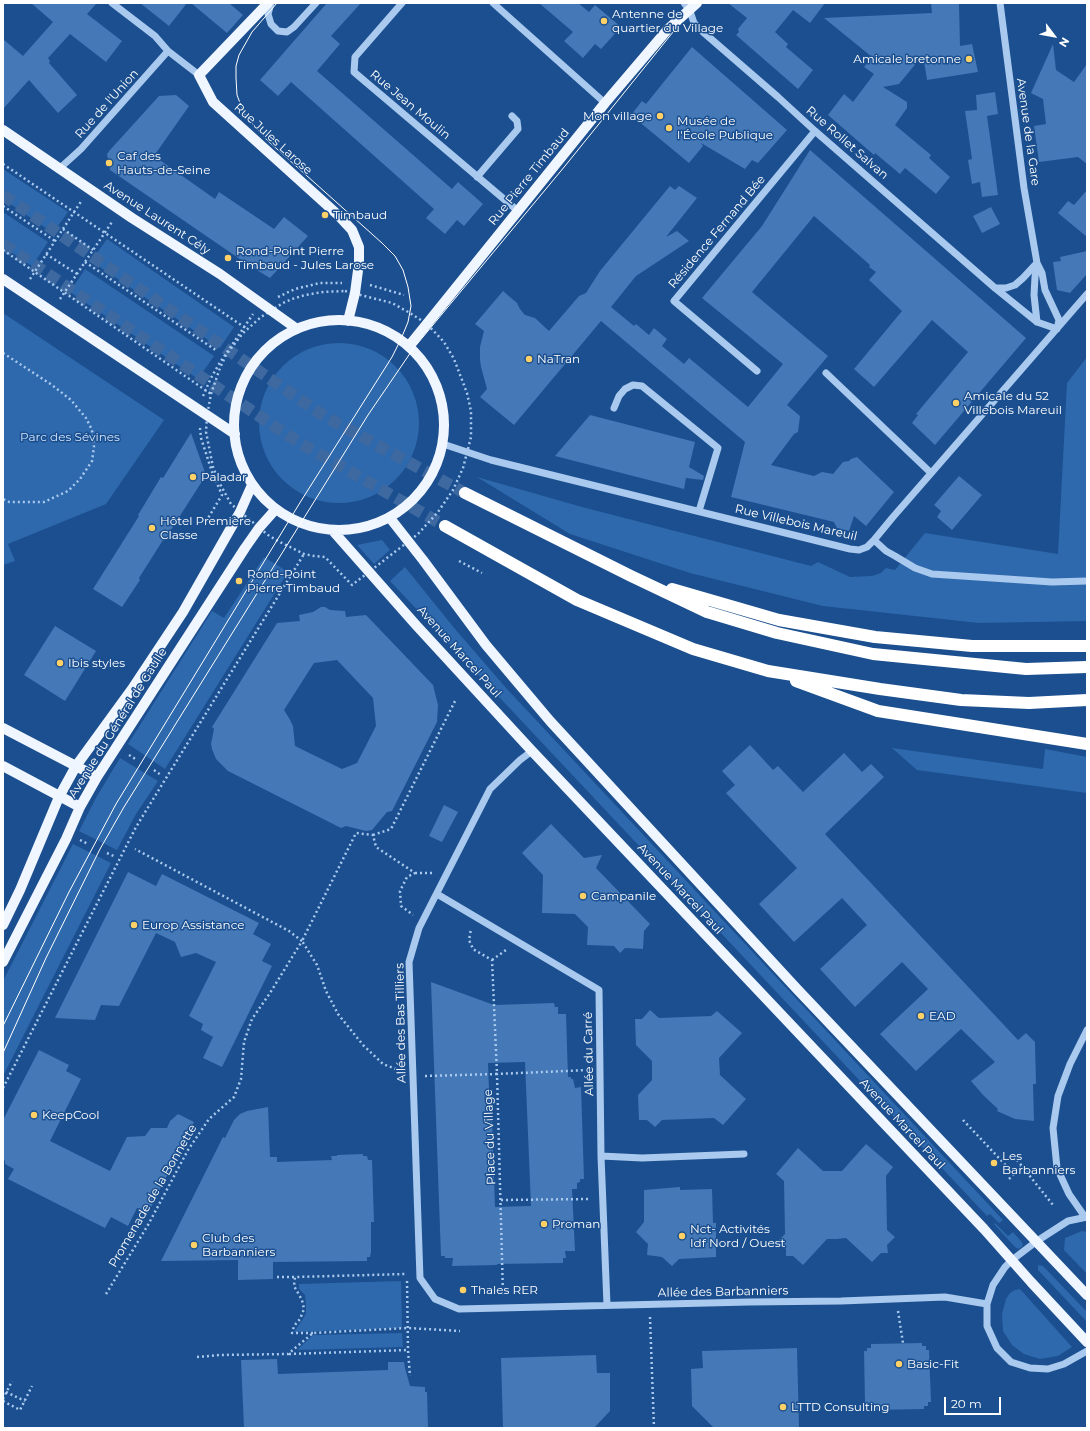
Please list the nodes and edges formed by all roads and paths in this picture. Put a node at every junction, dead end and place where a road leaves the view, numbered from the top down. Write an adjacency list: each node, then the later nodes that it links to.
1 (112, 3): 9 (street, Rue Jules Larose)
2 (269, 3): 3 (street); 10 (main road)
3 (316, 3)
4 (402, 3): 18 (street, Rue Jean Moulin)
5 (493, 3): 11 (street)
6 (697, 3): 8 (main road, Rue Pierre Timbaud)
7 (1000, 3): 31 (street, Avenue de la Gare)
8 (687, 7): 11 (main road, Rue Pierre Timbaud); 14 (street, Rue Rollet Salvan)
9 (168, 51): 10 (street, Rue Jules Larose); 17 (street, Rue de l'Union)
10 (199, 75): 40 (main road, Rue Jules Larose)
11 (605, 103): 21 (main road, Rue Pierre Timbaud)
12 (512, 116): 18 (street)
13 (3, 126): 15 (street)
14 (815, 131): 38 (street, Rue Rollet Salvan); 56 (street, Résidence Fernand Bée)
15 (7, 133): 17 (main road, Avenue Laurent Cély)
16 (3, 164): 22 (path)
17 (59, 169): 45 (main road, Avenue Laurent Cély)
18 (477, 177): 21 (street, Rue Jean Moulin)
19 (3, 206): 26 (path)
20 (79, 206): 22 (path)
21 (518, 211): 49 (main road, Rue Pierre Timbaud)
22 (74, 212): 24 (path); 25 (path)
23 (110, 225): 25 (path)
24 (63, 229): 26 (path); 28 (path)
25 (105, 233): 28 (path); 50 (path)
26 (55, 241): 29 (path)
27 (3, 250): 32 (path)
28 (93, 250): 30 (path)
29 (46, 254): 32 (path); 33 (path)
30 (85, 262): 33 (path); 54 (path)
31 (1037, 263): 38 (street); 48 (street, Avenue de la Gare); 52 (street, Avenue de la Gare)
32 (35, 272): 35 (path); 39 (path)
33 (77, 274): 39 (path)
34 (3, 279): 61 (main road)
35 (28, 282)
36 (349, 283): 43 (path)
37 (366, 284): 42 (path)
38 (995, 288): 48 (street, Rue Rollet Salvan)
39 (64, 292): 44 (path); 58 (path)
40 (354, 293): 45 (path); 47 (main road, Rue Jules Larose); 49 (path)
41 (1087, 294): 52 (street, Rue Villebois Mareuil)
42 (404, 296)
43 (277, 298)
44 (57, 303)
45 (270, 310): 50 (path); 51 (main road, Avenue Laurent Cély)
46 (255, 312): 59 (path)
47 (348, 321): 51 (main road); 53 (main road)
48 (1037, 322): 52 (street, Rue Rollet Salvan)
49 (426, 324): 53 (main road, Rue Pierre Timbaud); 64 (path)
50 (247, 329): 58 (path)
51 (297, 329): 63 (main road)
52 (1057, 329): 67 (street, Rue Villebois Mareuil)
53 (409, 346): 65 (main road)
54 (217, 351)
55 (3, 353): 70 (path)
56 (757, 371)
57 (826, 374): 67 (street)
58 (211, 394): 61 (path)
59 (202, 399)
60 (614, 408): 73 (street)
61 (207, 416): 63 (main road); 71 (path)
62 (200, 428): 75 (path)
63 (235, 434): 68 (main road)
64 (471, 437)
65 (443, 444): 73 (street, Rue Villebois Mareuil); 74 (main road)
66 (463, 468): 78 (path)
67 (930, 473): 79 (street, Rue Villebois Mareuil)
68 (252, 484): 72 (main road); 98 (main road, Avenue du Général de Gaulle)
69 (465, 493): 84 (highway)
70 (3, 499)
71 (232, 504)
72 (275, 510): 77 (main road); 101 (main road, Avenue du Général de Gaulle)
73 (699, 511): 79 (street, Rue Villebois Mareuil)
74 (390, 518): 77 (main road); 80 (main road, Avenue Marcel Paul)
75 (205, 523)
76 (445, 526): 89 (highway)
77 (333, 531): 82 (main road, Avenue Marcel Paul)
78 (418, 534)
79 (874, 540): 85 (street)
80 (408, 542): 82 (path); 129 (main road, Avenue Marcel Paul)
81 (459, 561): 83 (path)
82 (369, 572): 94 (main road, Avenue Marcel Paul)
83 (482, 573)
84 (631, 576): 87 (highway); 88 (highway)
85 (1087, 581)
86 (352, 585): 117 (path)
87 (1087, 646)
88 (1087, 667)
89 (768, 671): 90 (highway); 93 (highway)
90 (1087, 700)
91 (455, 701): 104 (path)
92 (3, 728): 98 (main road)
93 (1087, 744)
94 (532, 751): 110 (street, Allée des Bas Tilliers); 130 (main road, Avenue Marcel Paul)
95 (126, 753): 96 (path)
96 (137, 760)
97 (3, 766): 102 (main road)
98 (76, 766): 101 (main road); 102 (main road, Avenue du Général de Gaulle)
99 (154, 770): 100 (path)
100 (161, 775)
101 (97, 777): 103 (main road, Avenue du Général de Gaulle)
102 (59, 797): 103 (main road); 112 (main road, Avenue du Général de Gaulle)
103 (80, 807): 114 (main road, Avenue du Général de Gaulle)
104 (373, 835): 111 (path); 113 (path, Promenade de la Bonnette)
105 (78, 839): 106 (path)
106 (88, 844)
107 (135, 849): 113 (path)
108 (106, 853): 109 (path)
109 (116, 857)
110 (437, 894): 111 (street, Allée des Bas Tilliers); 116 (street, Allée du Carré)
111 (422, 922): 131 (street, Allée des Bas Tilliers)
112 (3, 925)
113 (302, 941): 135 (path, Promenade de la Bonnette)
114 (3, 962)
115 (1087, 1030): 128 (street)
116 (601, 1070): 120 (street, Allée du Carré); 126 (path, Place du Village)
117 (3, 1088)
118 (963, 1120): 123 (path)
119 (744, 1154): 120 (street)
120 (601, 1156): 125 (street, Allée du Carré)
121 (1017, 1160): 122 (path)
122 (1022, 1166): 123 (path); 127 (path)
123 (1014, 1174): 124 (path)
124 (1009, 1179)
125 (602, 1199): 126 (path); 139 (street, Allée du Carré)
126 (501, 1200): 141 (path, Place du Village)
127 (1053, 1205)
128 (1086, 1217): 129 (street)
129 (1037, 1241): 130 (street); 136 (main road, Avenue Marcel Paul)
130 (1012, 1260): 138 (street); 146 (main road, Avenue Marcel Paul)
131 (420, 1273): 132 (path); 142 (street, Allée des Bas Tilliers)
132 (406, 1274): 134 (path); 143 (path)
133 (277, 1277): 134 (path)
134 (295, 1277): 145 (path)
135 (106, 1294)
136 (1087, 1295)
137 (897, 1298): 138 (street, Allée des Barbanniers); 140 (street, Allée des Barbanniers); 147 (path)
138 (987, 1304): 149 (street)
139 (607, 1305): 140 (street, Allée des Barbanniers); 141 (street, Allée des Barbanniers)
140 (649, 1305): 158 (path)
141 (504, 1308): 142 (street, Allée des Barbanniers)
142 (459, 1310)
143 (408, 1328): 144 (path); 145 (path); 148 (path)
144 (460, 1331)
145 (313, 1333): 150 (path)
146 (1087, 1342)
147 (903, 1343)
148 (408, 1350): 150 (path); 152 (path)
149 (1087, 1351)
150 (288, 1354): 151 (path)
151 (197, 1357)
152 (410, 1376)
153 (12, 1382): 155 (path)
154 (32, 1386): 157 (path)
155 (6, 1392): 156 (path); 157 (path)
156 (3, 1400): 157 (path)
157 (24, 1401)
158 (654, 1428)

